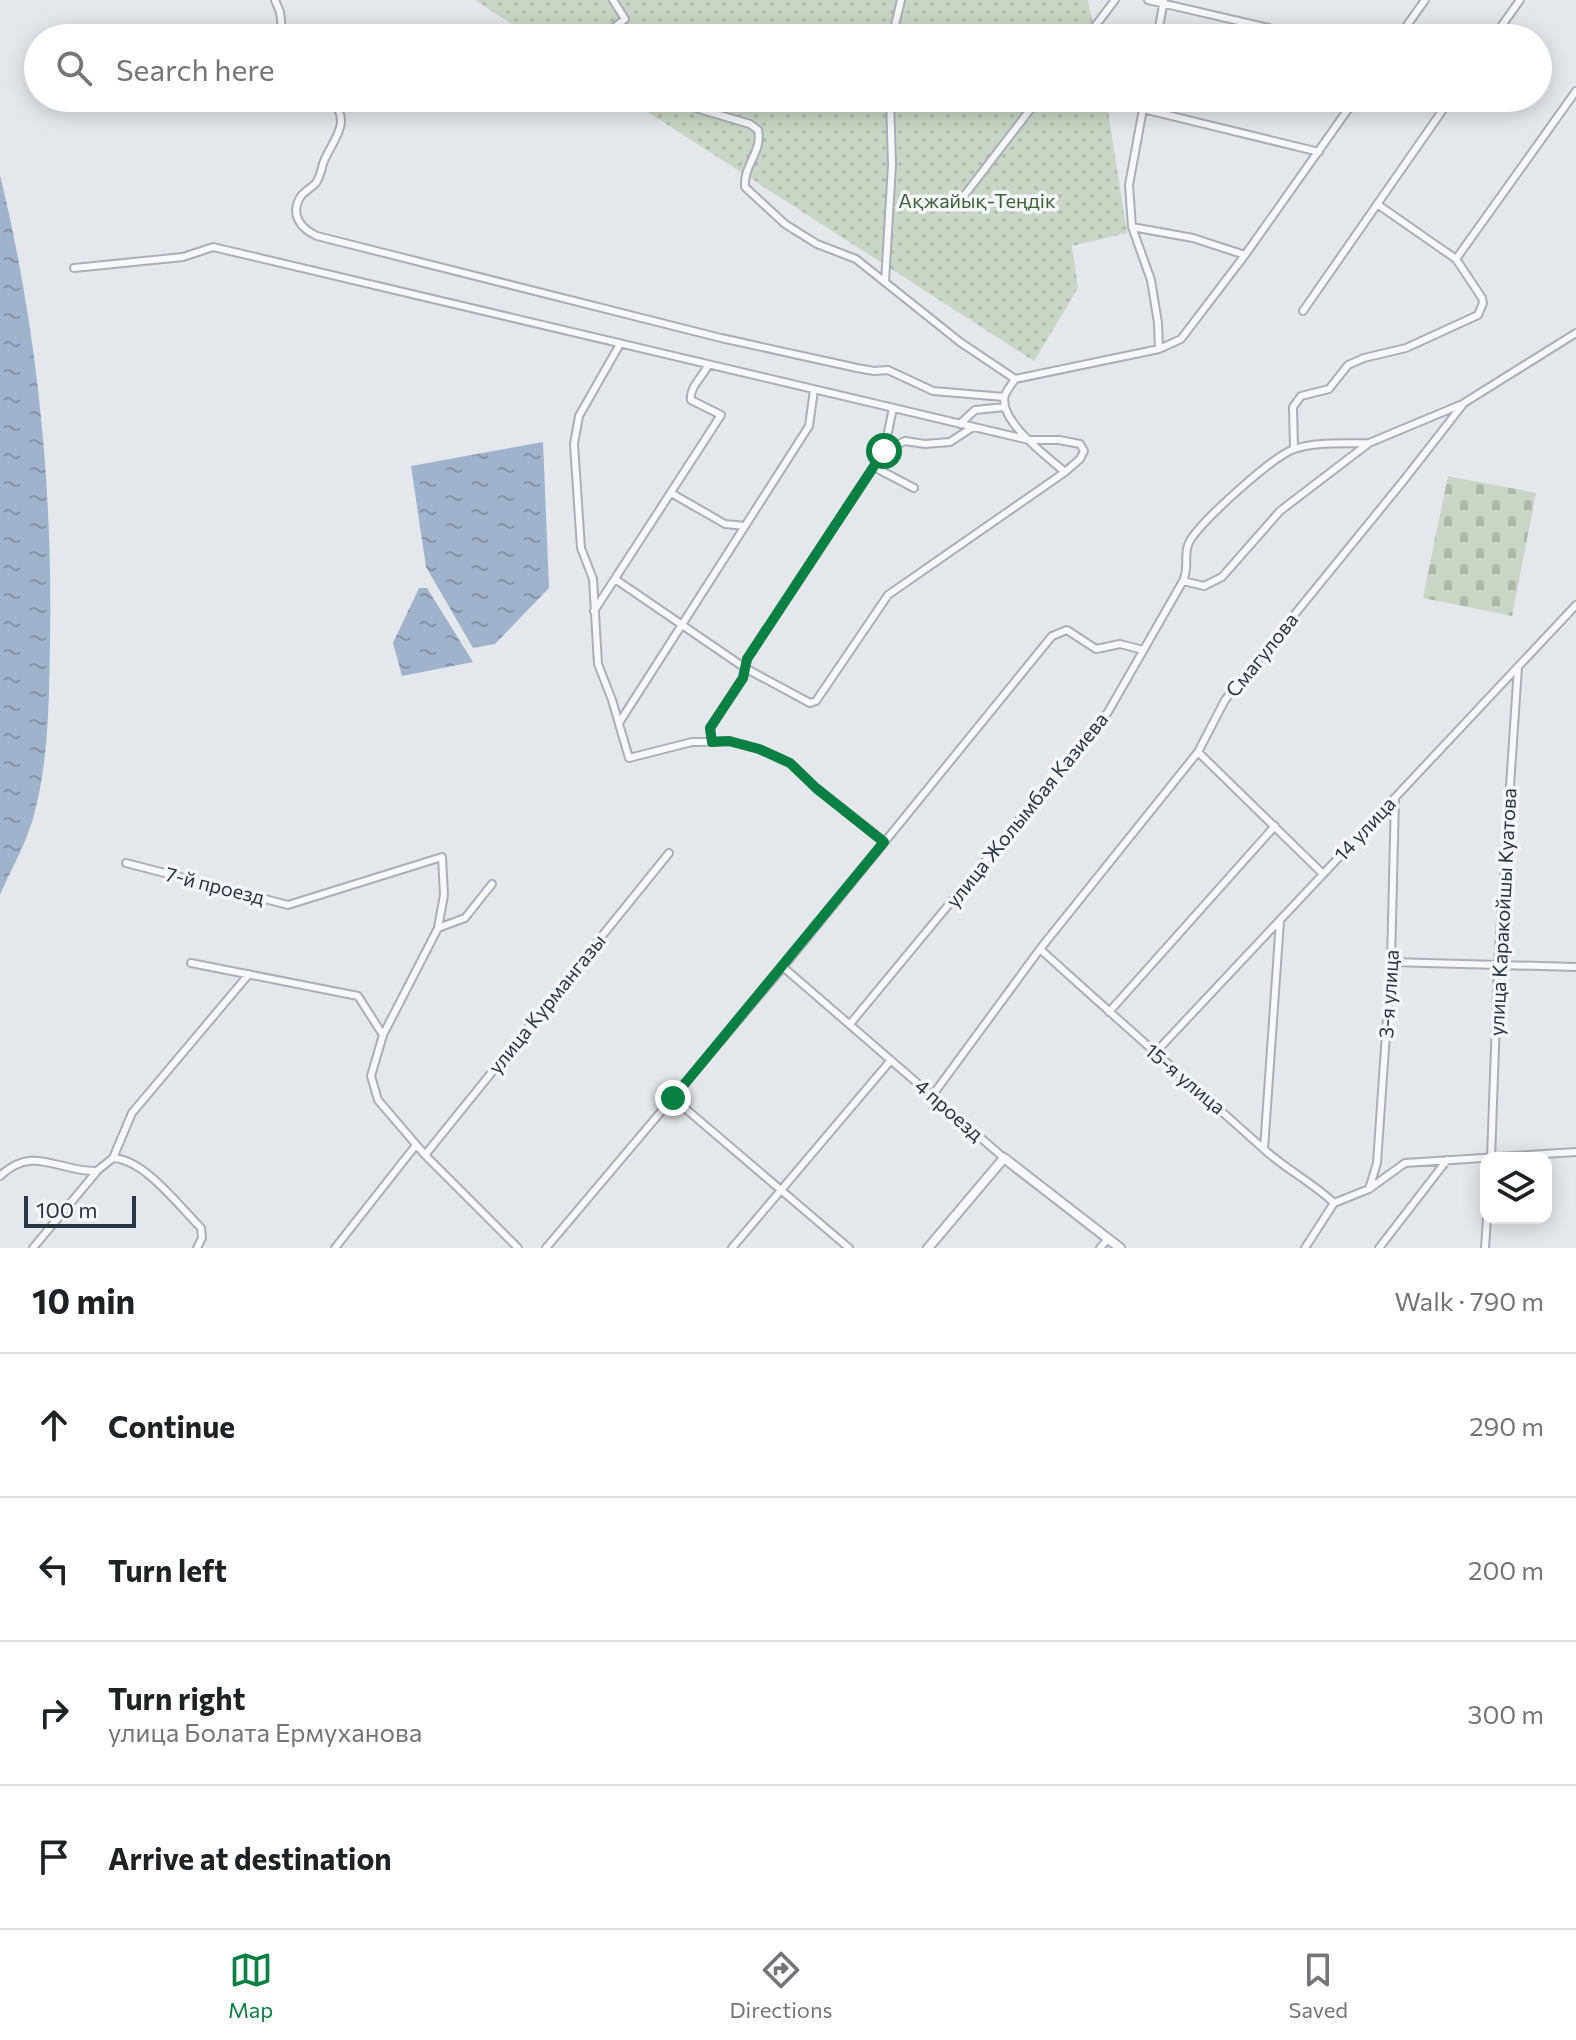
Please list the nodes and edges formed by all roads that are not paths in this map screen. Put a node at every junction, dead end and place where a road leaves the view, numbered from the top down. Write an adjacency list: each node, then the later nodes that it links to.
1 (275, 0): 9 (street)
2 (613, 0): 10 (street)
3 (901, 0): 11 (street)
4 (1115, 0): 12 (street)
5 (1148, 0): 8 (street)
6 (1425, 0): 15 (street)
7 (1520, 0): 16 (street)
8 (1164, 2): 13 (street); 14 (street)
9 (281, 24)
10 (619, 24)
11 (895, 24)
12 (1097, 24)
13 (1160, 24)
14 (1254, 24)
15 (1408, 24)
16 (1503, 24)
17 (1576, 91): 31 (street)
18 (340, 112): 41 (street)
19 (709, 112): 33 (street)
20 (890, 112): 33 (street)
21 (1028, 112): 28 (street)
22 (1142, 112): 29 (street)
23 (1155, 112): 26 (street)
24 (1346, 112): 26 (street)
25 (1441, 112): 27 (street)
26 (1319, 152): 30 (street)
27 (1377, 204): 31 (street); 34 (street)
28 (957, 205)
29 (1132, 227): 30 (street); 37 (street)
30 (1245, 255): 37 (street)
31 (1456, 259): 49 (street)
32 (74, 268): 36 (street)
33 (885, 282): 39 (street)
34 (1303, 311)
35 (1576, 333): 42 (street, Смагулова)
36 (620, 344): 38 (street); 59 (street)
37 (1159, 349): 39 (street)
38 (708, 365): 40 (street); 54 (street)
39 (1015, 379): 41 (street)
40 (814, 390): 44 (street); 55 (street)
41 (1004, 397): 43 (street)
42 (1464, 403): 48 (street, улица Жолымбая Казиева); 66 (street, Смагулова)
43 (1005, 407): 45 (street); 47 (street)
44 (893, 408): 45 (street); 50 (street)
45 (960, 424): 46 (street)
46 (973, 427): 47 (street); 50 (street)
47 (1029, 440): 52 (street); 52 (street)
48 (1369, 443): 49 (street, улица Жолымбая Казиева); 57 (street, улица Жолымбая Казиева)
49 (1294, 449): 57 (street, улица Жолымбая Казиева)
50 (884, 451): 51 (street)
51 (874, 467): 53 (street); 63 (street)
52 (1065, 472): 63 (street)
53 (914, 488)
54 (671, 493): 55 (street); 56 (street)
55 (745, 526): 60 (street)
56 (615, 579): 59 (street); 60 (street)
57 (1183, 581): 61 (street, улица Жолымбая Казиева)
58 (1576, 605): 62 (street, 14 улица)
59 (594, 611): 64 (street)
60 (683, 625): 63 (street); 64 (street)
61 (1143, 650): 69 (street); 84 (street, улица Жолымбая Казиева)
62 (1518, 667): 67 (street, 14 улица); 79 (street, улица Каракойшы Куатова)
63 (745, 668): 65 (street)
64 (619, 723): 65 (street)
65 (712, 742): 69 (street)
66 (1198, 752): 68 (street); 76 (street, Смагулова)
67 (1395, 798): 72 (street, 14 улица); 77 (street, 3-я улица)
68 (1275, 826): 72 (street); 83 (street)
69 (884, 842): 80 (street)
70 (669, 853): 95 (street, улица Курмангазы)
71 (126, 863): 75 (street, 7-й проезд)
72 (1323, 874): 74 (street, 14 улица)
73 (492, 884): 75 (street)
74 (1280, 920): 86 (street, 14 улица); 91 (street)
75 (438, 928): 85 (street)
76 (1040, 949): 83 (street, 15-я улица); 88 (street, Смагулова)
77 (1391, 962): 79 (street); 102 (street, 3-я улица)
78 (191, 963): 82 (street)
79 (1498, 965): 81 (street); 92 (street, улица Каракойшы Куатова)
80 (783, 967): 84 (street, 4 проезд); 89 (street)
81 (1576, 967)
82 (249, 974): 85 (street); 96 (street)
83 (1109, 1012): 86 (street, 15-я улица)
84 (850, 1024): 87 (street, 4 проезд)
85 (383, 1035): 90 (street)
86 (1154, 1054): 91 (street, 15-я улица)
87 (891, 1060): 88 (street, 4 проезд); 103 (street)
88 (932, 1096): 97 (street, 4 проезд)
89 (673, 1098): 103 (street); 111 (street)
90 (416, 1145): 95 (street); 109 (street)
91 (1264, 1149): 104 (street, 15-я улица)
92 (1491, 1152)
93 (1576, 1152): 94 (street)
94 (1552, 1153)
95 (425, 1155): 110 (street)
96 (113, 1158): 100 (street); 108 (street)
97 (1004, 1158): 106 (street, 4 проезд); 114 (street)
98 (1480, 1158): 99 (street)
99 (1447, 1160): 102 (street); 118 (street)
100 (98, 1170): 101 (street); 107 (street)
101 (0, 1176)
102 (1369, 1189): 104 (street)
103 (781, 1190): 112 (street); 113 (street)
104 (1334, 1203): 117 (street)
105 (1487, 1224): 119 (street)
106 (1108, 1239): 115 (street); 116 (street, 4 проезд)
107 (33, 1248)
108 (197, 1248)
109 (335, 1248)
110 (518, 1248)
111 (546, 1248)
112 (732, 1248)
113 (849, 1248)
114 (928, 1248)
115 (1100, 1248)
116 (1120, 1248)
117 (1305, 1248)
118 (1379, 1248)
119 (1485, 1248)

